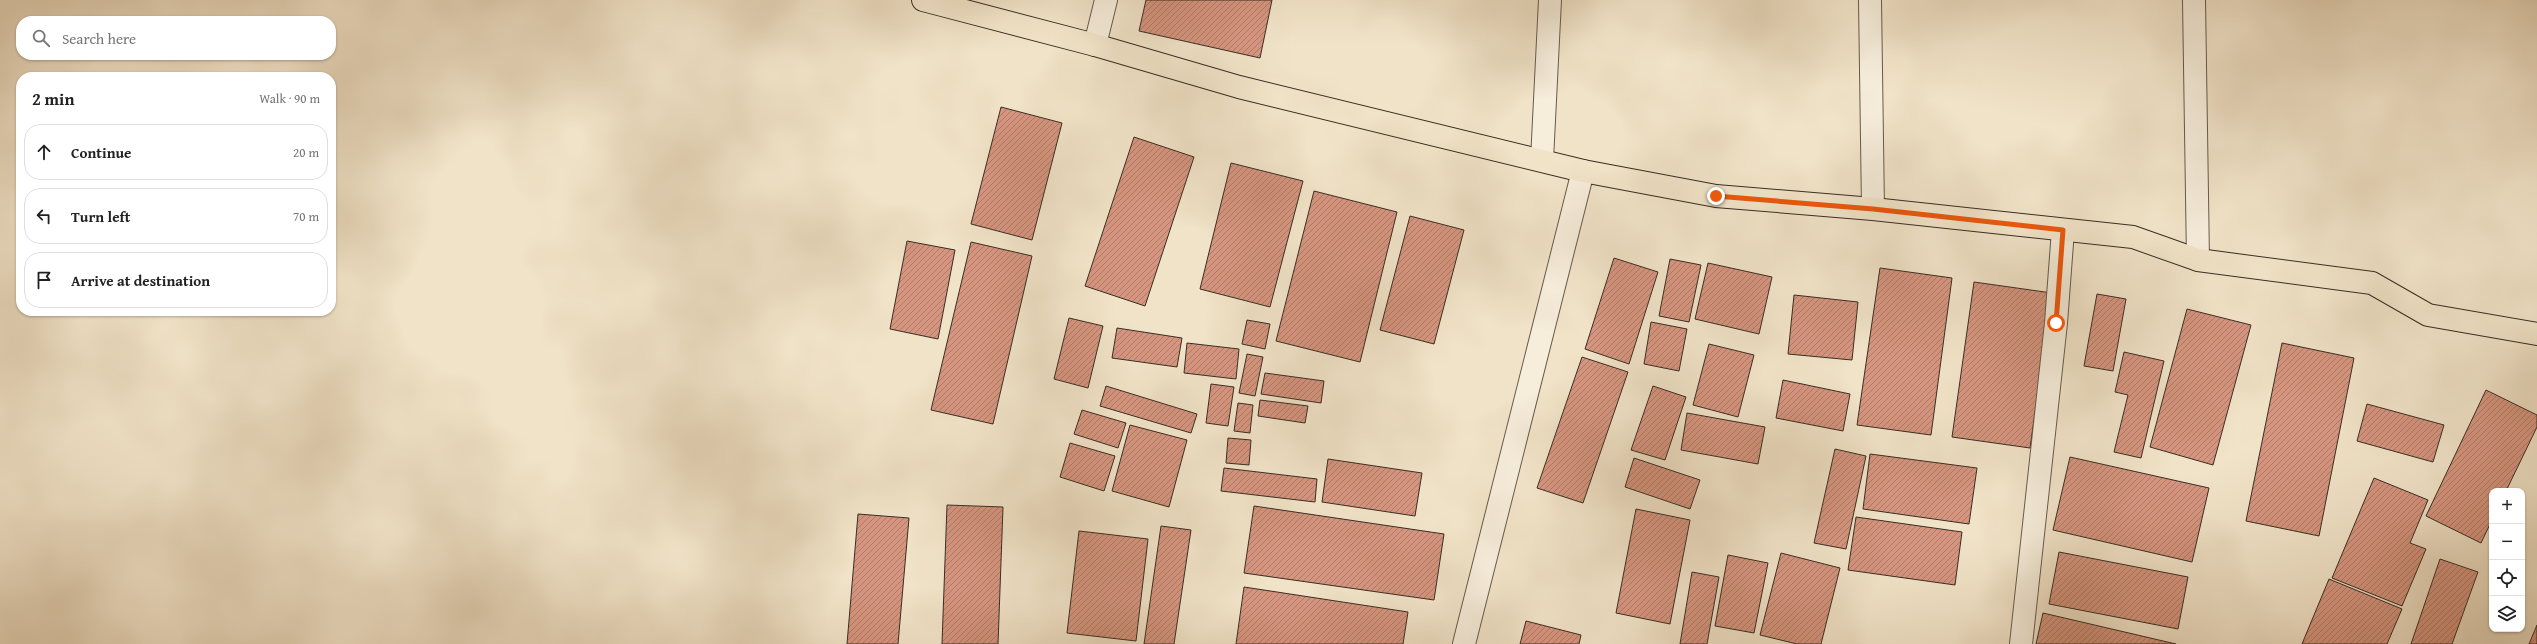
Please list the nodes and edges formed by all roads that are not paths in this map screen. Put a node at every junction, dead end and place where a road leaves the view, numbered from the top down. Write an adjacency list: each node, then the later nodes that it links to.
1 (923, 0): 6 (main road)
2 (1106, 0): 6 (street)
3 (1550, 0): 7 (street)
4 (1870, 0): 9 (street)
5 (2194, 0): 11 (street)
6 (1095, 45): 7 (main road)
7 (1542, 160): 8 (main road)
8 (1583, 171): 9 (main road); 13 (street)
9 (1873, 209): 10 (main road)
10 (2063, 230): 11 (main road); 14 (street)
11 (2198, 260): 12 (main road)
12 (2537, 334)
13 (1464, 644)
14 (2021, 644)

